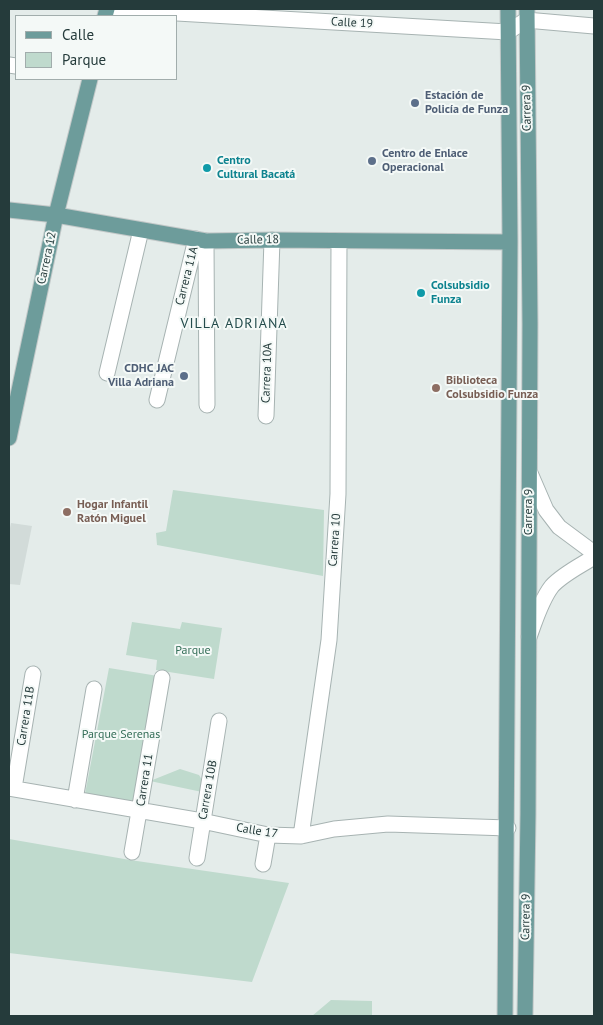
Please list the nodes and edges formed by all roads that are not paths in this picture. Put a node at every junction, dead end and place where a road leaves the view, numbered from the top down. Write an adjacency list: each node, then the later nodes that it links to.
1 (508, 9): 6 (main road, Carrera 9)
2 (106, 11): 4 (street, Calle 19)
3 (527, 14): 5 (street); 6 (street); 20 (main road, Carrera 9)
4 (309, 15): 6 (street, Calle 19)
5 (586, 20)
6 (508, 32): 14 (main road, Carrera 9)
7 (90, 80): 9 (main road, Carrera 12)
8 (9, 210): 9 (main road, Calle 18)
9 (56, 215): 10 (main road, Calle 18); 19 (main road, Carrera 12)
10 (141, 230): 11 (main road, Calle 18); 15 (street)
11 (201, 240): 12 (main road, Calle 18); 16 (street, Carrera 11A); 17 (street)
12 (272, 240): 13 (main road, Calle 18); 18 (street, Carrera 10A)
13 (340, 242): 14 (main road, Calle 18); 34 (street, Carrera 10)
14 (510, 242): 32 (main road, Carrera 9)
15 (107, 373)
16 (157, 400)
17 (207, 405)
18 (266, 416)
19 (9, 438)
20 (530, 474): 21 (street); 23 (main road, Carrera 9)
21 (594, 553)
22 (594, 557): 23 (street)
23 (529, 637): 39 (main road, Carrera 9)
24 (33, 674): 28 (street, Carrera 11B)
25 (162, 678): 30 (street, Carrera 11)
26 (94, 689): 29 (street)
27 (219, 722): 31 (street, Carrera 10B)
28 (11, 788): 29 (street, Calle 17)
29 (75, 800): 30 (street, Calle 17)
30 (140, 810): 31 (street, Calle 17); 35 (street, Carrera 11)
31 (202, 821): 33 (street, Calle 17); 36 (street, Carrera 10B)
32 (508, 828): 34 (street, Calle 17); 38 (main road, Carrera 9)
33 (268, 835): 34 (street, Calle 17); 37 (street)
34 (301, 836)
35 (132, 852)
36 (197, 858)
37 (263, 864)
38 (506, 1016)
39 (525, 1016)

